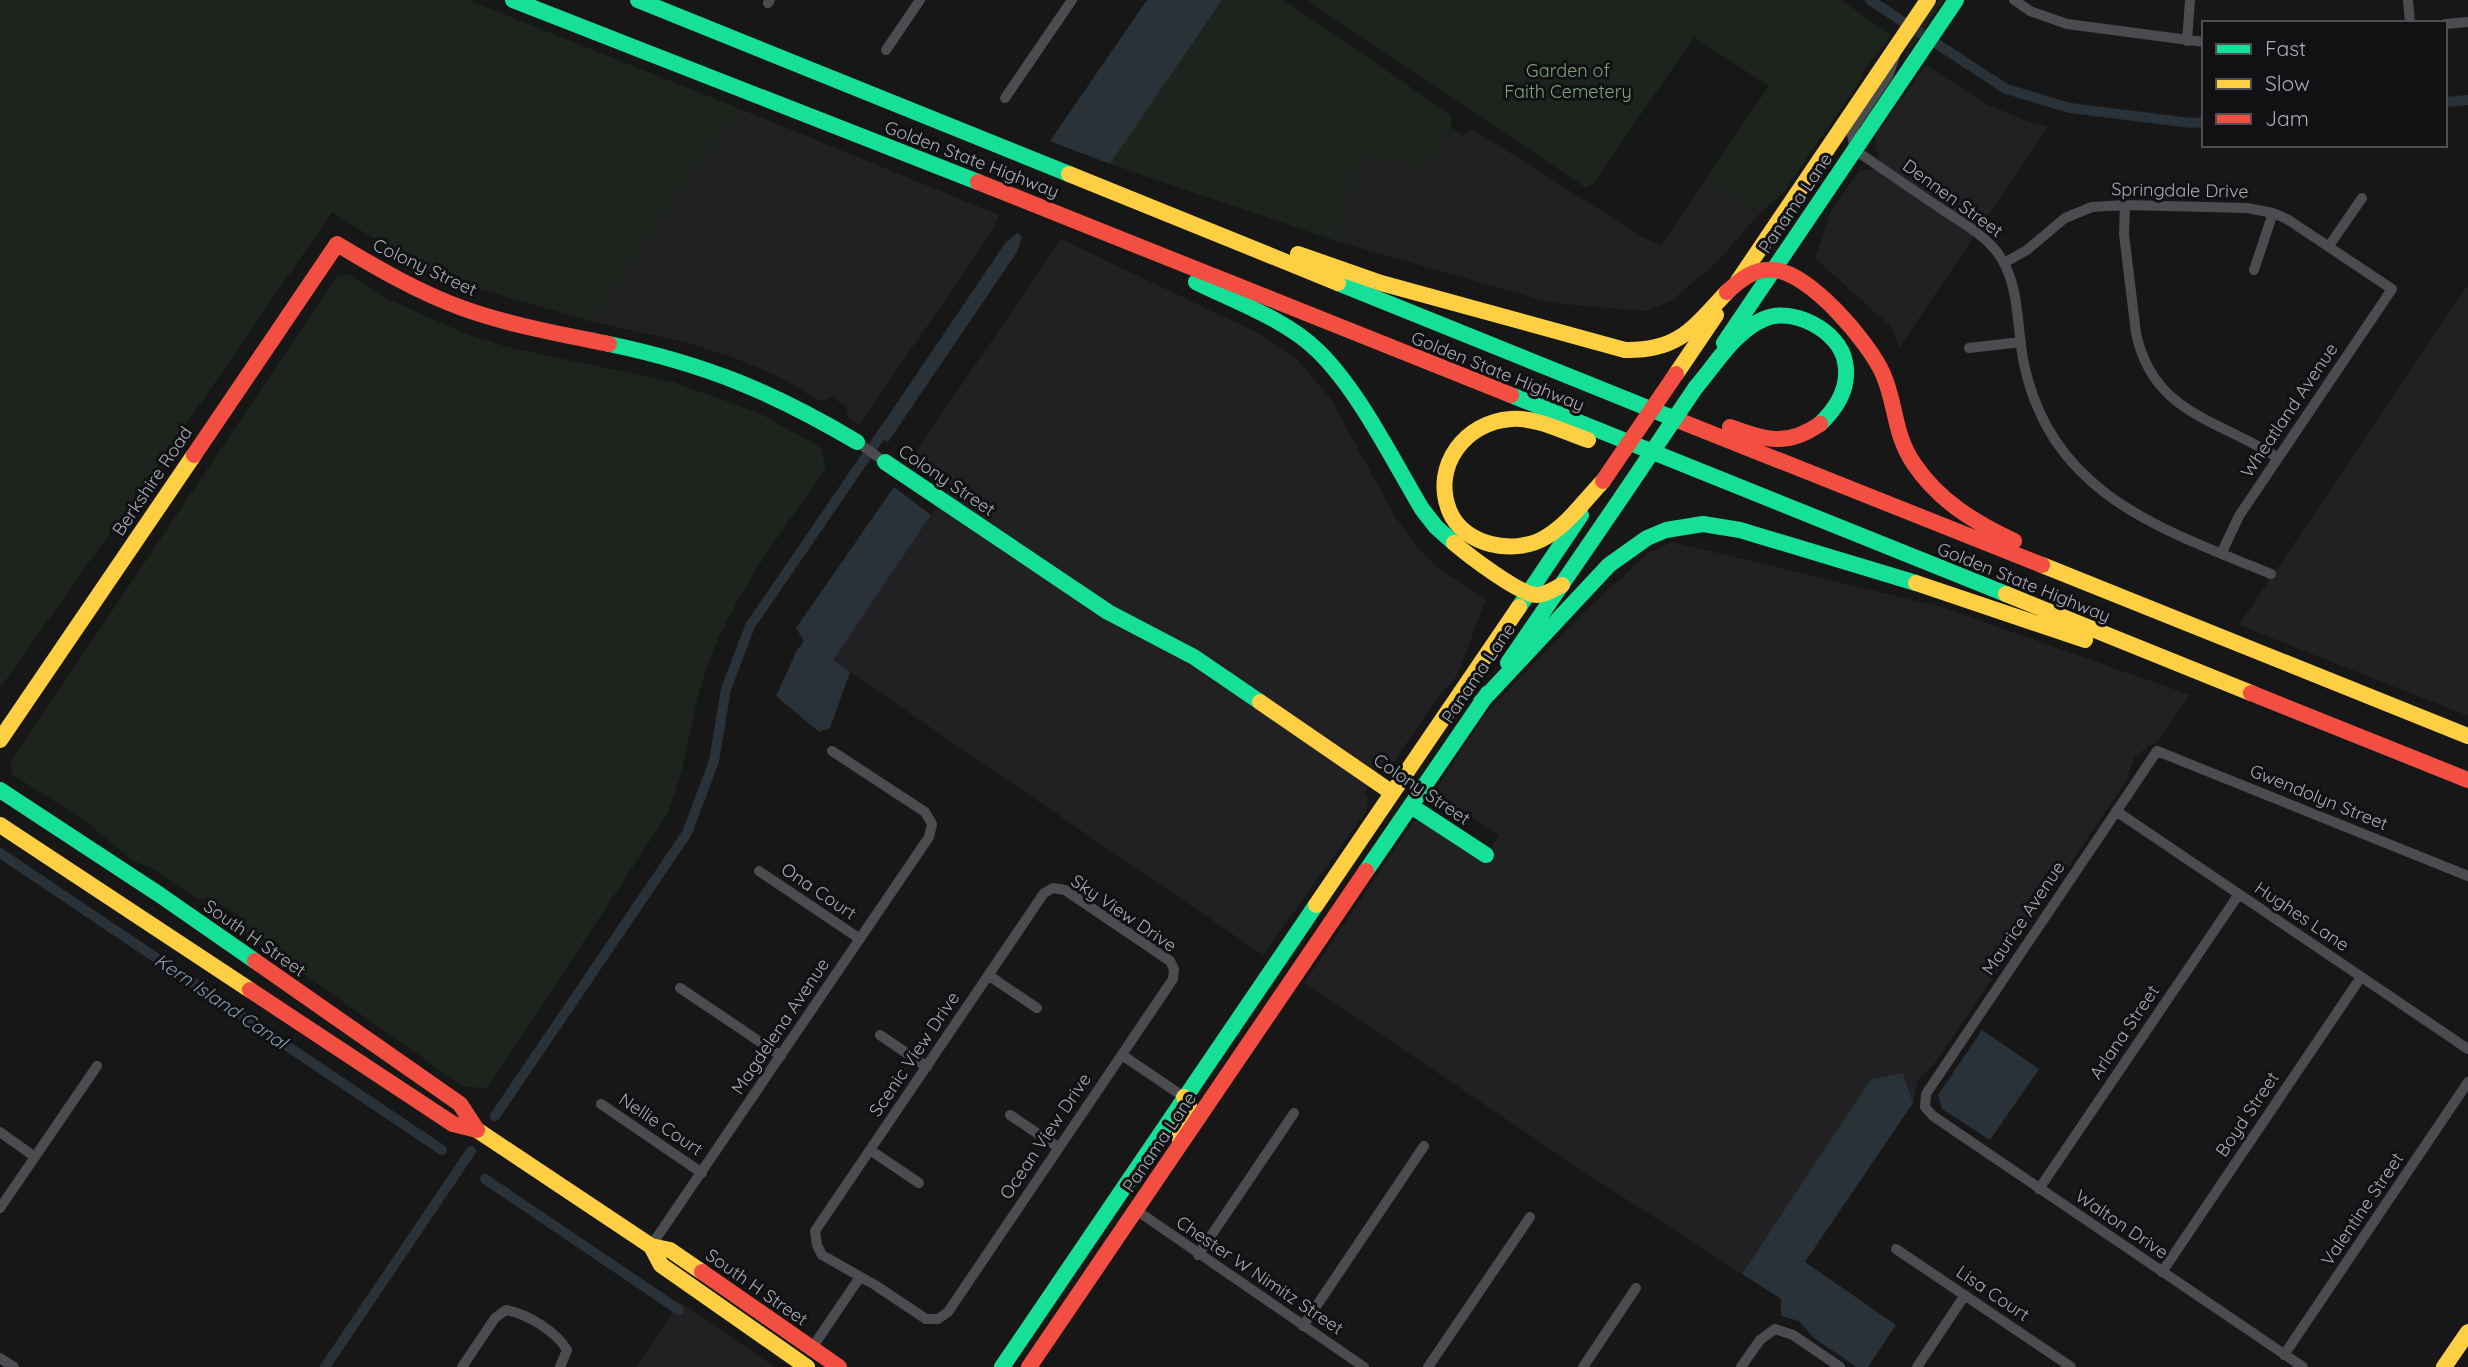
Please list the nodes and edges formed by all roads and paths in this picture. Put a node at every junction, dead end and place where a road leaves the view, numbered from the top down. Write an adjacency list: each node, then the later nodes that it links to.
1 (513, 0): 23 (main road, Golden State Highway)
2 (638, 0): 19 (main road, Golden State Highway)
3 (920, 0): 16 (street)
4 (1072, 0): 17 (street)
5 (1928, 0): 13 (main road, Panama Lane)
6 (1956, 0): 18 (main road, Panama Lane)
7 (2014, 0): 14 (street)
8 (2190, 0): 14 (street)
9 (2408, 0): 10 (street)
10 (2410, 21)
11 (2468, 22): 12 (street)
12 (2447, 24)
13 (1902, 39): 18 (street); 29 (main road, Panama Lane)
14 (2188, 41): 15 (street)
15 (2202, 42)
16 (886, 50)
17 (1005, 98)
18 (1855, 150): 26 (street, Dennen Street); 27 (main road, Panama Lane)
19 (1081, 180): 29 (main road); 33 (main road, Golden State Highway)
20 (2362, 198): 25 (street)
21 (2125, 205): 22 (street, Springdale Drive); 26 (street, Springdale Drive); 36 (street)
22 (2273, 212): 25 (street, Springdale Drive); 28 (street)
23 (1064, 216): 39 (main road, Golden State Highway); 43 (main road)
24 (337, 244): 35 (main road, Colony Street); 48 (main road, Berkshire Road)
25 (2329, 246): 30 (street, Springdale Drive)
26 (2004, 263): 31 (street, Dennen Street)
27 (1773, 270): 29 (main road); 34 (main road, Panama Lane); 44 (main road)
28 (2254, 270)
29 (1737, 282): 38 (main road, Panama Lane, bridge)
30 (2392, 289): 36 (street, Wheatland Avenue)
31 (2021, 342): 32 (street); 40 (street, Dennen Street)
32 (1969, 348)
33 (1546, 367): 34 (main road); 44 (main road, Golden State Highway)
34 (1696, 387): 42 (main road, Panama Lane, bridge)
35 (857, 442): 37 (street, Colony Street)
36 (2278, 458): 40 (street, Wheatland Avenue)
37 (886, 462): 53 (main road, Colony Street)
38 (1604, 481): 39 (main road); 43 (main road, Panama Lane)
39 (1761, 498): 45 (main road, Golden State Highway)
40 (2221, 554): 41 (street, Dennen Street)
41 (2271, 574)
42 (1562, 584): 43 (main road); 46 (main road, Panama Lane)
43 (1527, 594): 53 (main road, Panama Lane)
44 (2189, 623): 47 (main road, Golden State Highway)
45 (2141, 650): 46 (main road); 51 (main road, Golden State Highway)
46 (1481, 702): 54 (main road, Panama Lane)
47 (2468, 736)
48 (0, 740)
49 (832, 751): 64 (street, Magdelena Avenue)
50 (2157, 751): 55 (street, Maurice Avenue); 60 (street, Gwendolyn Street)
51 (2468, 780)
52 (0, 790): 63 (main road, South H Street)
53 (1391, 792): 54 (street, Colony Street); 59 (main road, Panama Lane)
54 (1411, 806): 57 (main road, Colony Street); 66 (main road, Panama Lane)
55 (2116, 811): 62 (street, Hughes Lane); 81 (street, Maurice Avenue)
56 (0, 825): 65 (main road, South H Street)
57 (1486, 855)
58 (759, 871): 64 (street, Ona Court)
59 (1338, 872): 66 (main road); 79 (main road, Panama Lane)
60 (2468, 876)
61 (1053, 888): 67 (street, Sky View Drive); 68 (street, Scenic View Drive)
62 (2239, 894): 69 (street, Hughes Lane); 94 (street, Arlana Street)
63 (209, 929): 65 (main road); 84 (main road, South H Street)
64 (860, 939): 75 (street, Magdelena Avenue)
65 (194, 953): 84 (main road, South H Street)
66 (1306, 961): 86 (main road, Panama Lane)
67 (1174, 969): 74 (street, Ocean View Drive)
68 (988, 975): 71 (street); 77 (street, Scenic View Drive)
69 (2361, 976): 73 (street, Hughes Lane); 101 (street, Boyd Street)
70 (680, 988): 75 (street)
71 (1037, 1008)
72 (880, 1035): 77 (street)
73 (2468, 1049)
74 (1122, 1055): 79 (street); 88 (street, Ocean View Drive)
75 (781, 1056): 92 (street, Magdelena Avenue)
76 (97, 1066): 90 (street)
77 (927, 1067): 89 (street, Scenic View Drive)
78 (2468, 1082): 109 (street, Valentine Street)
79 (1184, 1097): 86 (main road); 91 (main road, Panama Lane)
80 (601, 1104): 92 (street, Nellie Court)
81 (1925, 1107): 94 (street, Walton Drive)
82 (1294, 1113): 100 (street)
83 (1010, 1115): 88 (street)
84 (477, 1130): 98 (main road, South H Street)
85 (0, 1132): 90 (street)
86 (1180, 1144): 96 (main road, Panama Lane)
87 (1424, 1146): 106 (street)
88 (1059, 1148): 102 (street, Ocean View Drive)
89 (870, 1150): 93 (street); 102 (street, Scenic View Drive)
90 (35, 1157): 95 (street)
91 (1141, 1160): 96 (main road); 117 (main road, Panama Lane)
92 (702, 1172): 98 (street, Magdelena Avenue)
93 (919, 1183)
94 (2039, 1189): 101 (street, Walton Drive)
95 (0, 1208)
96 (1136, 1210): 100 (street, Chester W Nimitz Street); 118 (main road, Panama Lane)
97 (1530, 1217): 120 (street)
98 (651, 1246): 105 (main road, South H Street); 108 (main road, South H Street)
99 (1896, 1249): 104 (street, Lisa Court)
100 (1198, 1255): 106 (street, Chester W Nimitz Street)
101 (2162, 1272): 109 (street, Walton Drive)
102 (860, 1278): 108 (street)
103 (1636, 1288): 121 (street)
104 (1965, 1295): 124 (street); 125 (street, Lisa Court)
105 (719, 1306): 108 (main road); 111 (main road, South H Street)
106 (1303, 1325): 119 (street, Chester W Nimitz Street)
107 (2468, 1332): 127 (main road)
108 (812, 1348): 116 (main road, South H Street)
109 (2284, 1354): 126 (street, Walton Drive)
110 (0, 1358): 112 (street)
111 (805, 1366): 115 (main road)
112 (14, 1367)
113 (461, 1367): 114 (street)
114 (560, 1367)
115 (823, 1367)
116 (839, 1367)
117 (1002, 1367)
118 (1029, 1367)
119 (1364, 1367)
120 (1428, 1367)
121 (1583, 1367)
122 (1741, 1367): 123 (street)
123 (1840, 1367)
124 (1917, 1367)
125 (2071, 1367)
126 (2303, 1367)
127 (2444, 1367)

